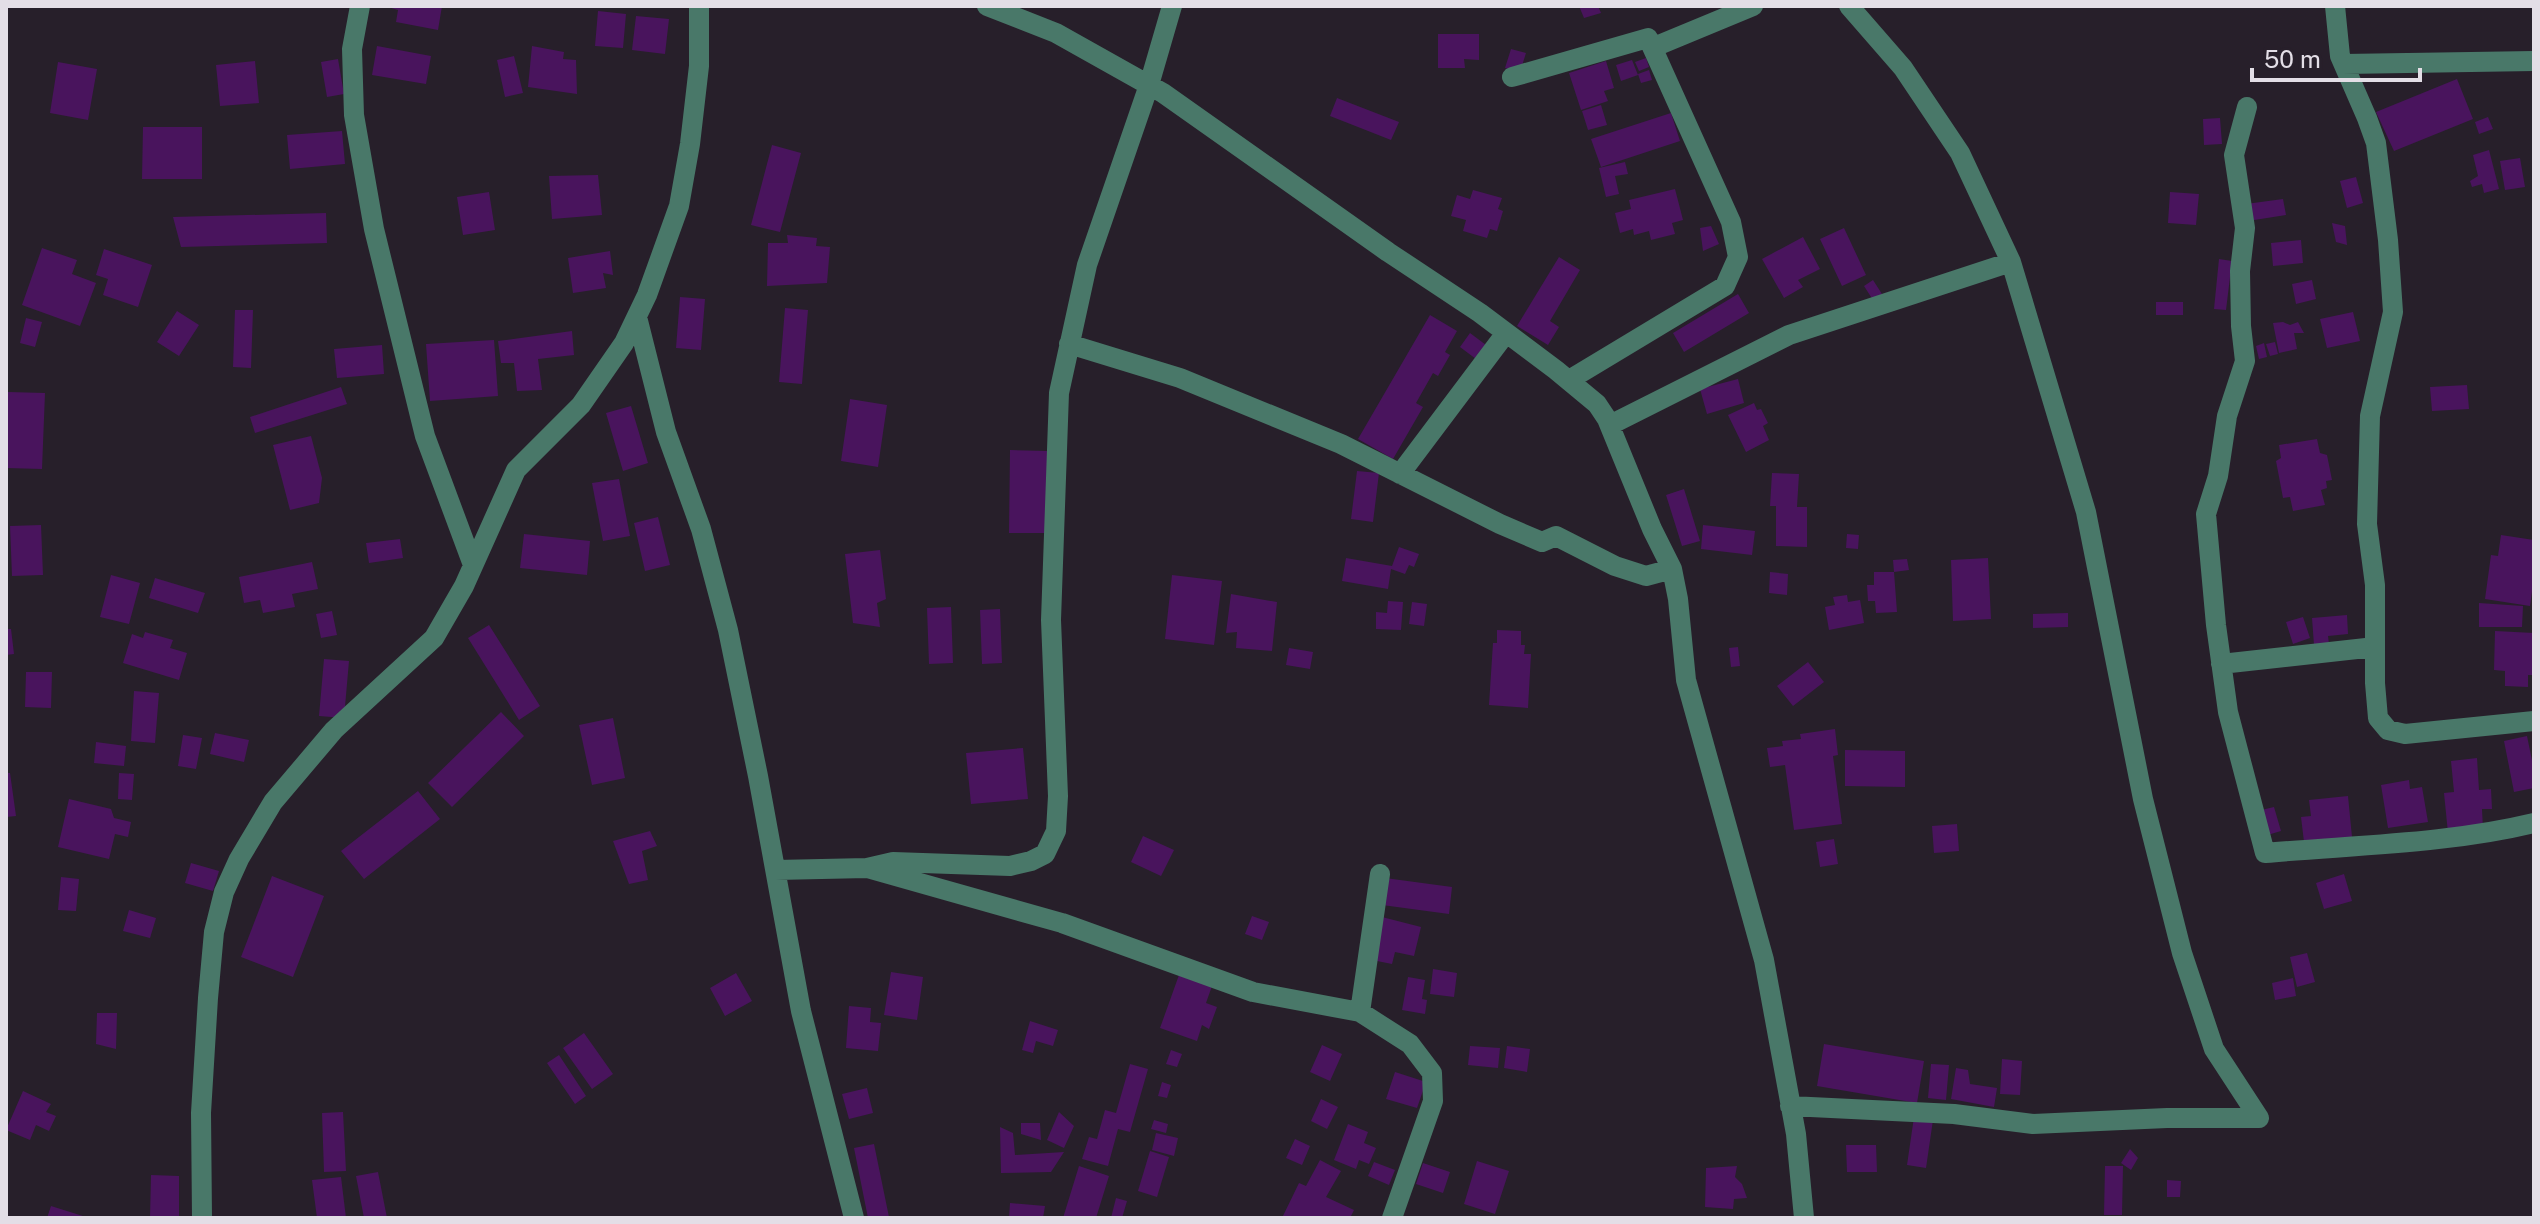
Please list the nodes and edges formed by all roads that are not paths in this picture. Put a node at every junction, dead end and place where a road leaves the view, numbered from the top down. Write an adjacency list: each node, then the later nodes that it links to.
1 (360, 6): 21 (street)
2 (699, 6): 15 (street)
3 (987, 6): 12 (street)
4 (1172, 6): 12 (street)
5 (1753, 6): 8 (street)
6 (1849, 6): 14 (street)
7 (2335, 6): 10 (street)
8 (1654, 47): 11 (street); 18 (street)
9 (2534, 61): 10 (street)
10 (2344, 64): 23 (street)
11 (1512, 77)
12 (1149, 85): 16 (street); 17 (street)
13 (2247, 107): 24 (street)
14 (2011, 262): 19 (street); 31 (street)
15 (637, 317): 21 (street); 28 (street)
16 (1506, 333): 18 (street); 20 (street)
17 (1069, 344): 20 (street); 27 (street)
18 (1569, 380): 19 (street)
19 (1610, 425): 22 (street)
20 (1400, 474): 22 (street)
21 (473, 565): 32 (street)
22 (1672, 569): 31 (street)
23 (2375, 647): 24 (street); 25 (street)
24 (2221, 664): 26 (street)
25 (2534, 721)
26 (2534, 823)
27 (867, 868): 28 (street); 30 (street)
28 (776, 870): 33 (street)
29 (1380, 874): 30 (street)
30 (1360, 1012): 34 (street)
31 (1790, 1106): 35 (street)
32 (202, 1218)
33 (854, 1218)
34 (1392, 1218)
35 (1804, 1218)

